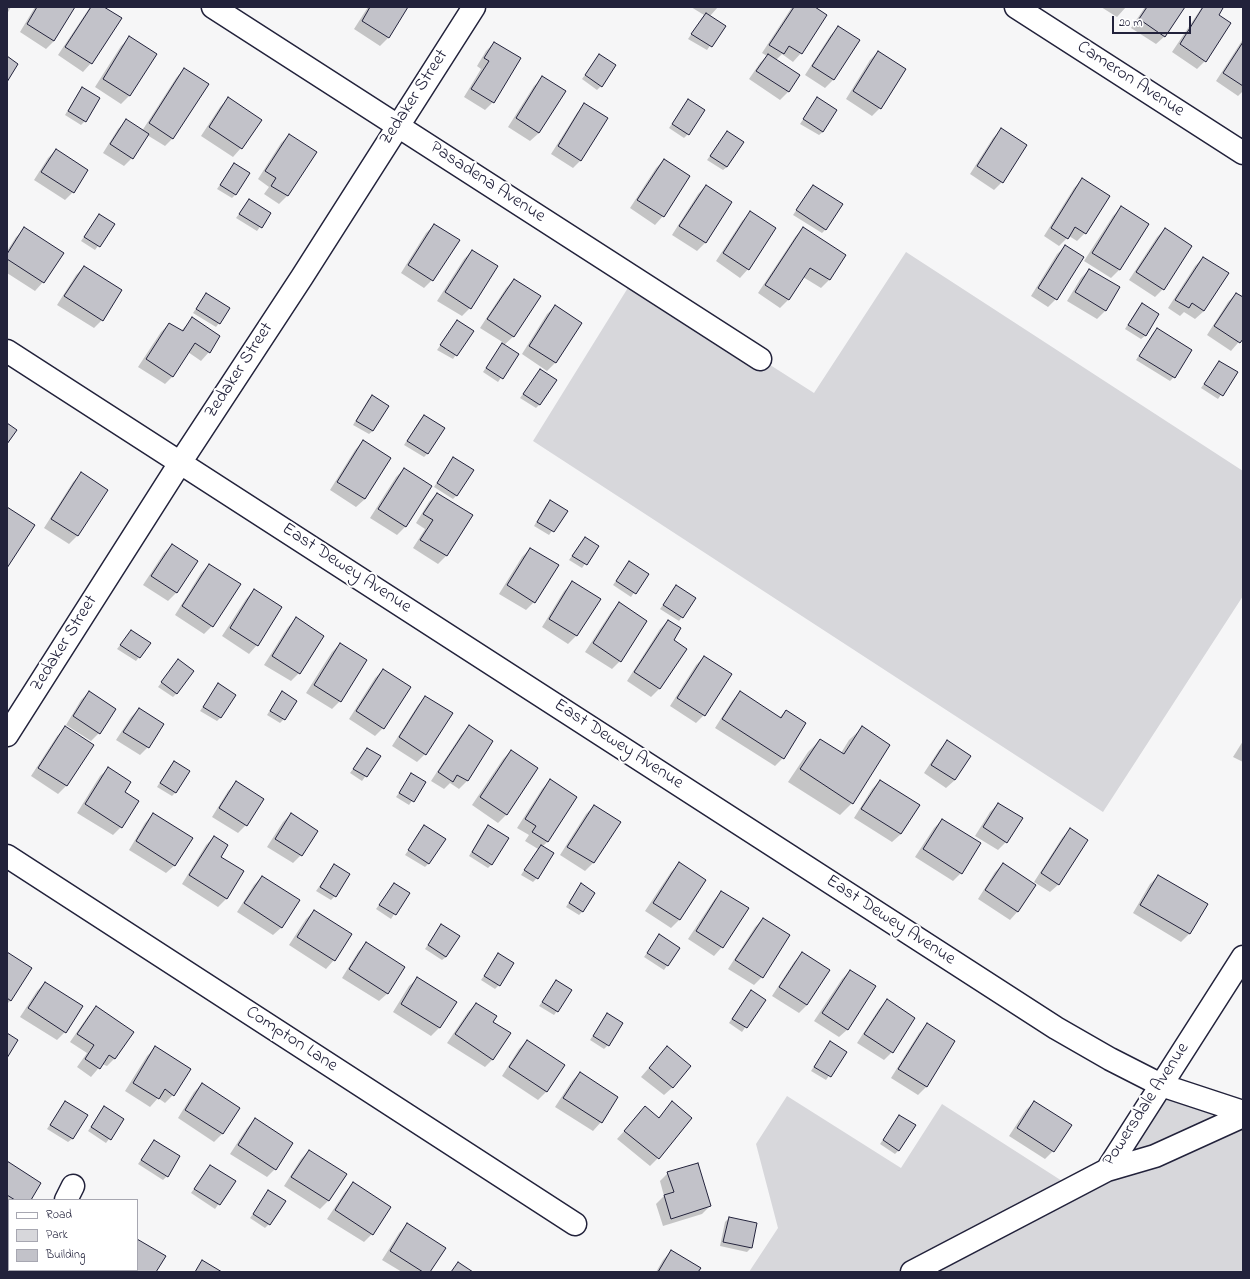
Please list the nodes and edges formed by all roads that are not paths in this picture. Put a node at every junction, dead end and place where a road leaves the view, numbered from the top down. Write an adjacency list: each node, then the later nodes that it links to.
1 (213, 7): 4 (street, Pasadena Avenue)
2 (474, 7): 4 (street, Zedaker Street)
3 (1016, 7): 5 (street, Cameron Avenue)
4 (397, 126): 7 (street, Pasadena Avenue); 8 (street, Zedaker Street)
5 (1243, 153)
6 (7, 351): 8 (street, East Dewey Avenue)
7 (760, 359)
8 (180, 463): 9 (street, Zedaker Street); 12 (street, East Dewey Avenue)
9 (7, 735)
10 (7, 856): 16 (street, Compton Lane)
11 (1243, 957): 12 (street, Powersdale Avenue)
12 (1161, 1085): 13 (street, East Dewey Avenue); 15 (street, Powersdale Avenue)
13 (1243, 1112)
14 (1243, 1116): 15 (street)
15 (1107, 1170): 17 (street, Powersdale Avenue)
16 (575, 1224)
17 (912, 1272)

